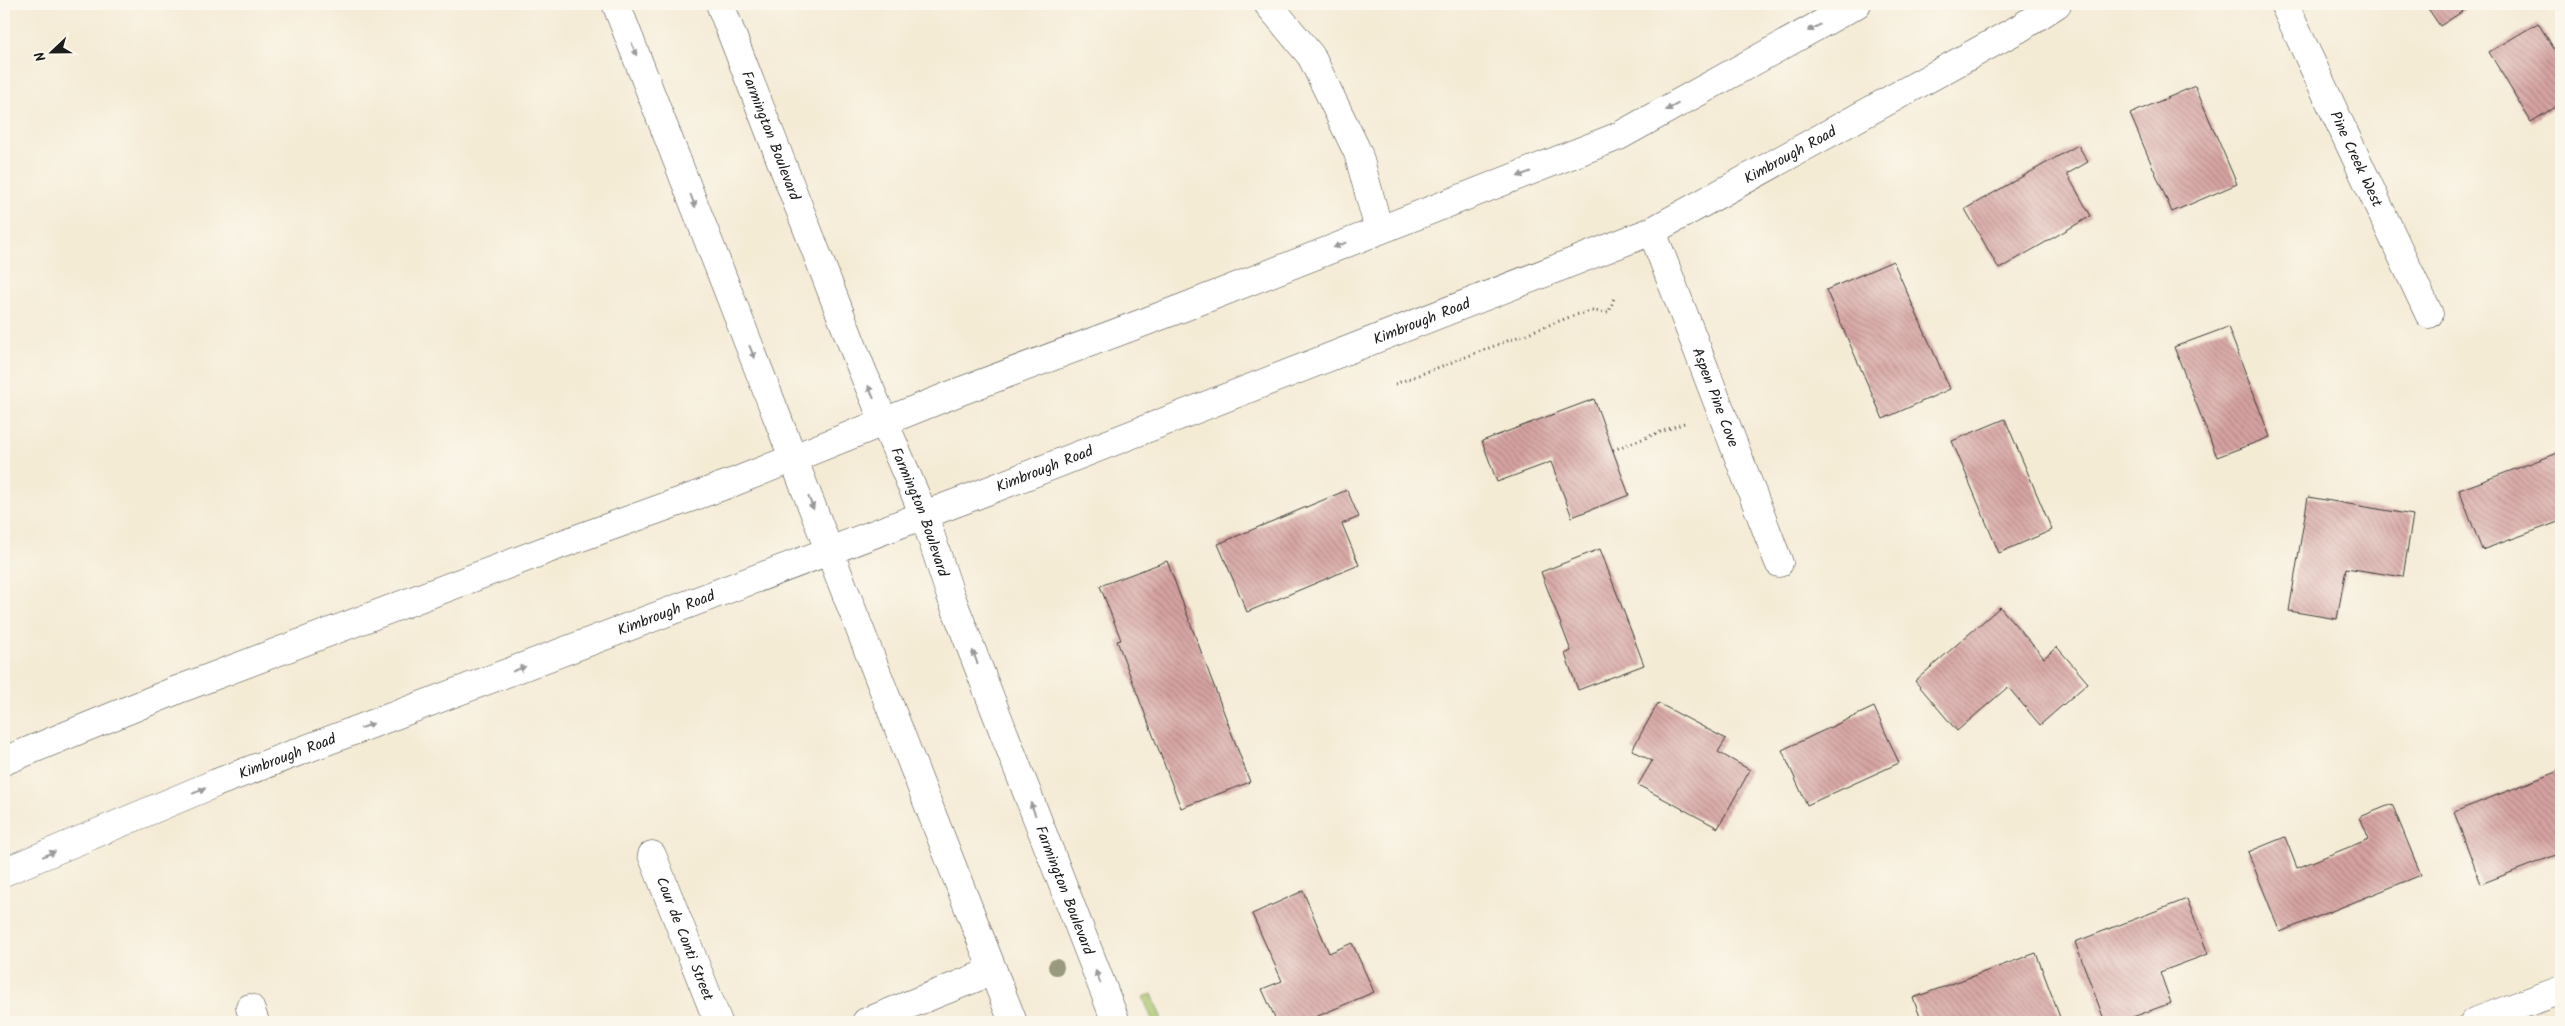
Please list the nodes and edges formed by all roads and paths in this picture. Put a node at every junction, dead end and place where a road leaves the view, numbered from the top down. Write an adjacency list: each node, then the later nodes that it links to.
1 (616, 4): 15 (street, one-way to 15)
2 (720, 4): 13 (street, Farmington Boulevard, one-way to 2)
3 (1268, 4): 7 (street)
4 (1857, 4): 7 (street, one-way to 7)
5 (2057, 4): 8 (street, Kimbrough Road)
6 (2284, 4): 10 (street, Pine Creek West)
7 (1379, 230): 13 (street, one-way to 13)
8 (1652, 231): 16 (street, Kimbrough Road); 18 (street, Aspen Pine Cove)
9 (1614, 298): 11 (path)
10 (2429, 314)
11 (1396, 384)
12 (1690, 420): 14 (path)
13 (884, 422): 15 (street); 16 (street, Farmington Boulevard)
14 (1613, 450)
15 (793, 458): 17 (street, one-way to 17); 19 (street)
16 (924, 515): 17 (street, Kimbrough Road); 27 (street, Farmington Boulevard, one-way to 16)
17 (830, 551): 21 (street, Kimbrough Road, one-way to 17); 22 (street)
18 (1778, 563)
19 (4, 761)
20 (652, 855): 24 (street, Cour de Conti Street)
21 (4, 872)
22 (993, 971): 25 (street); 26 (street)
23 (2561, 990): 28 (street)
24 (718, 1022)
25 (866, 1022)
26 (1013, 1022)
27 (1116, 1022)
28 (2474, 1022)

